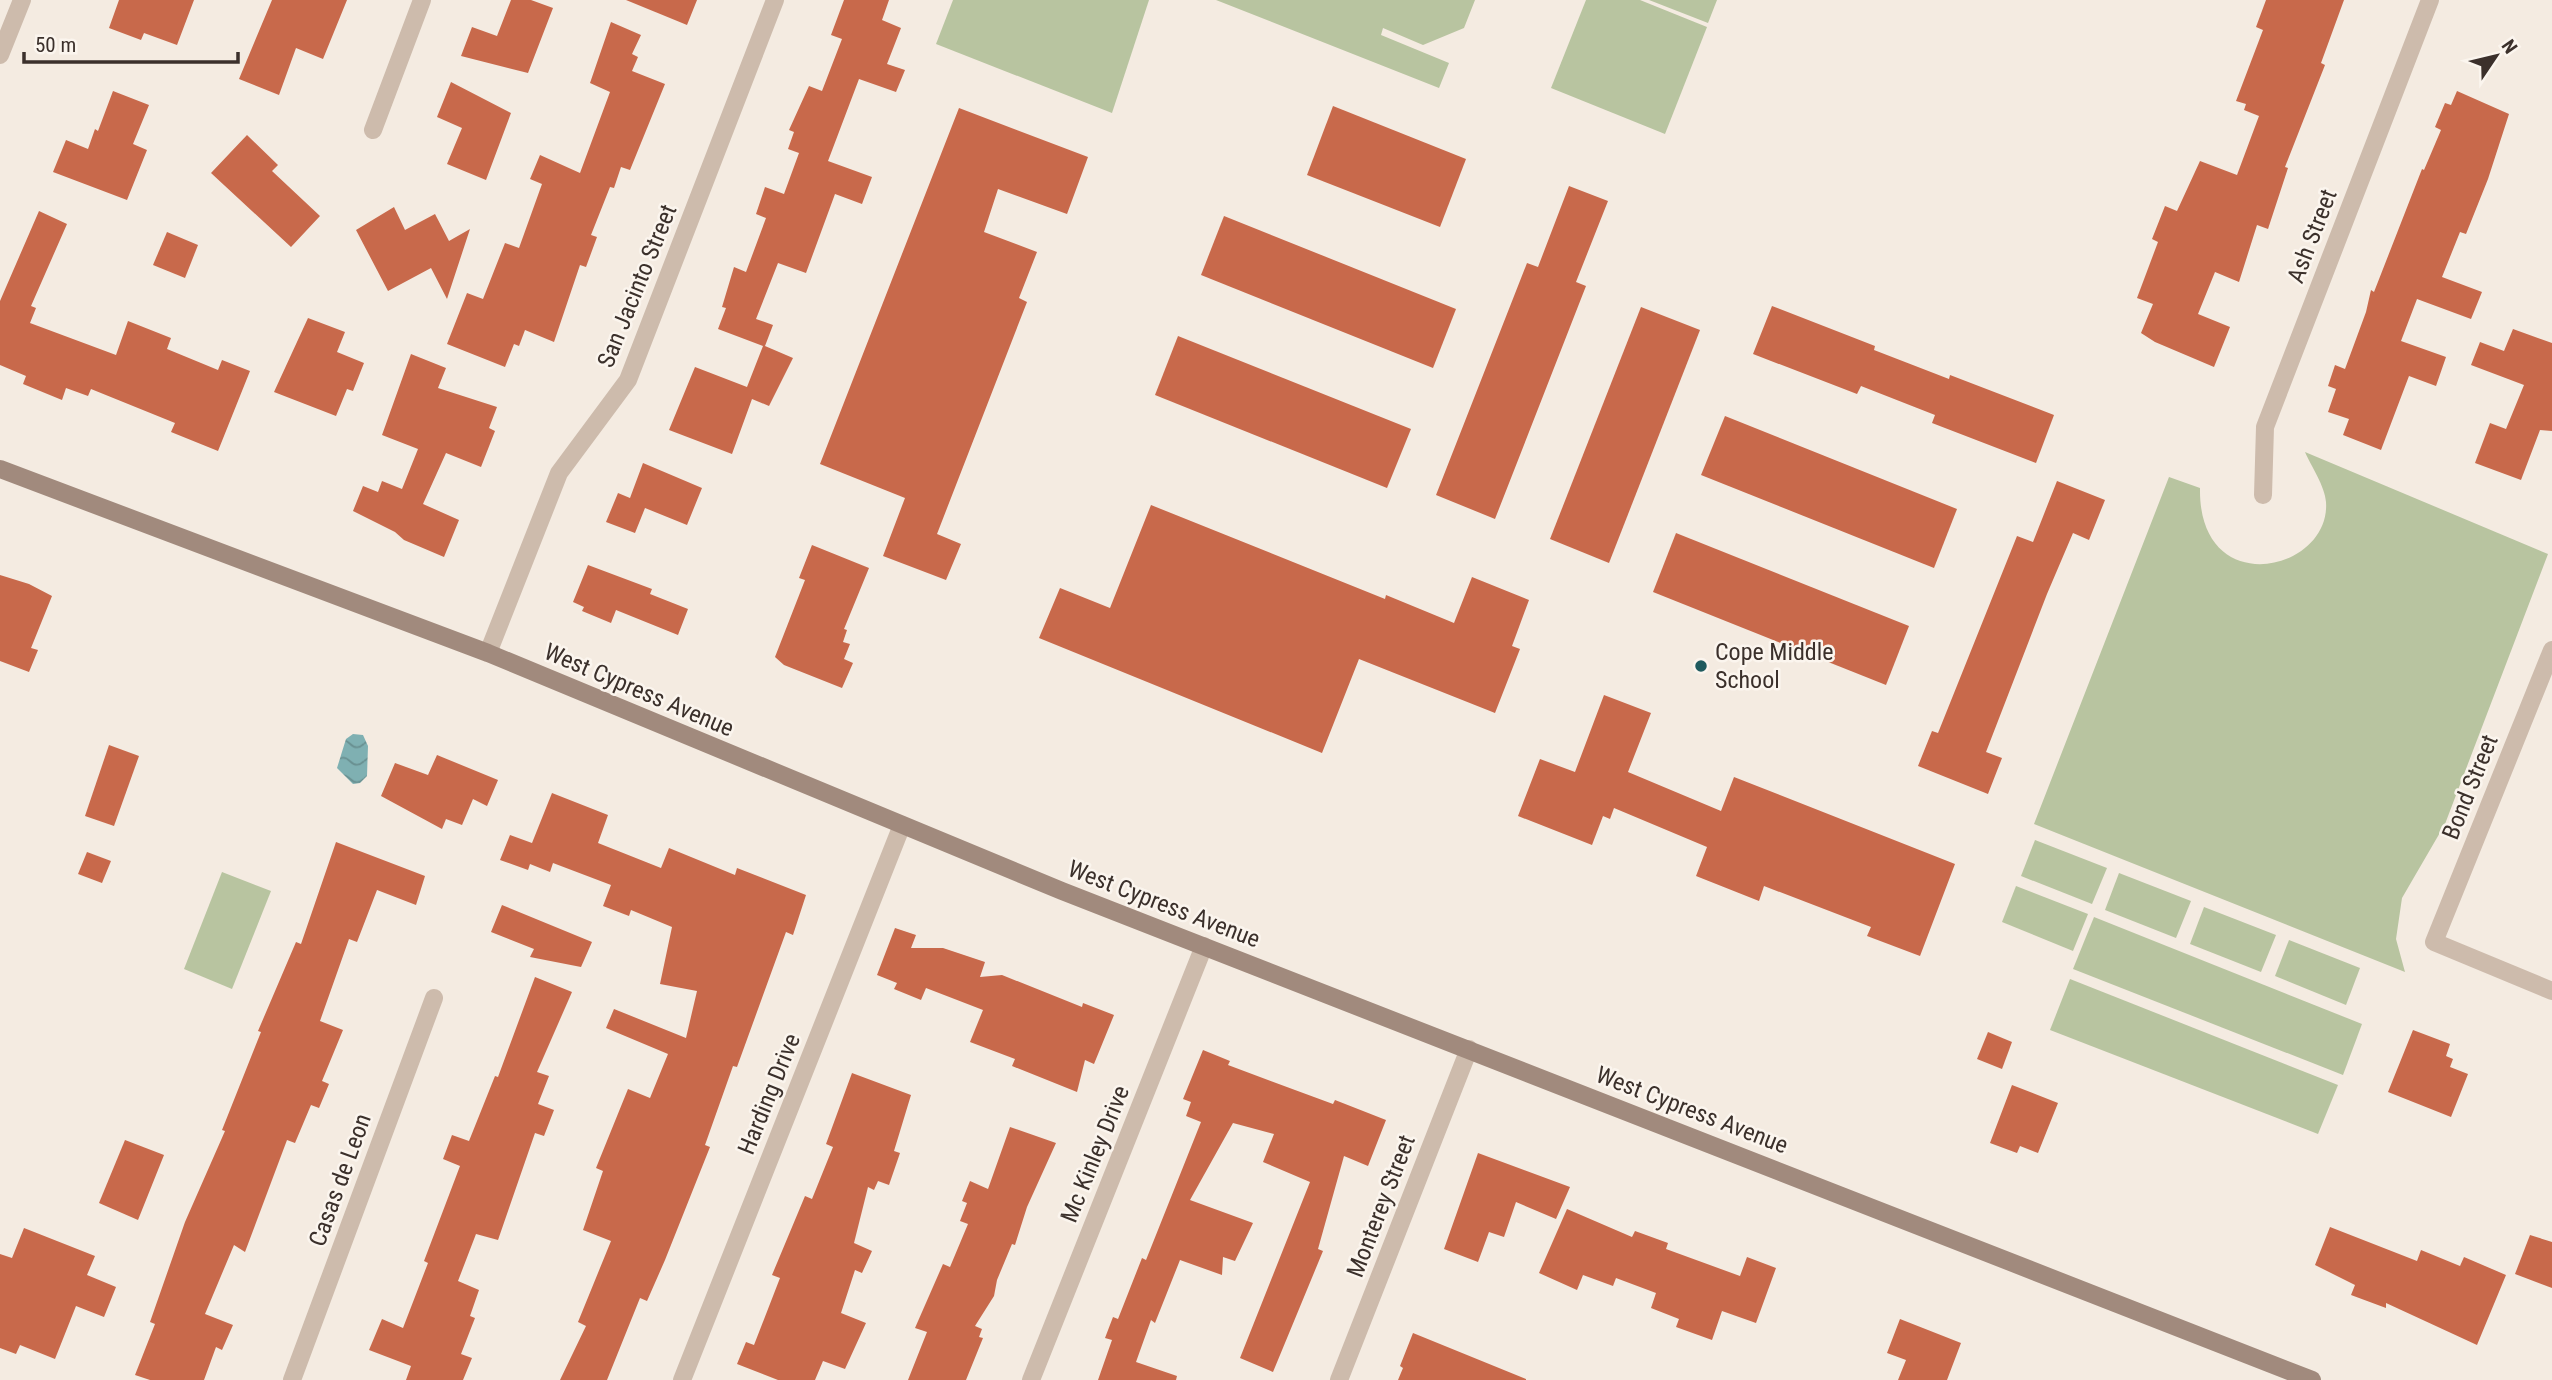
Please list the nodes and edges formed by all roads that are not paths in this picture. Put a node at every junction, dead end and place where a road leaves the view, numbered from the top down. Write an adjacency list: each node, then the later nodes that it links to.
1 (22, 0): 5 (street)
2 (422, 0): 6 (street)
3 (775, 0): 10 (street, San Jacinto Street)
4 (2430, 0): 8 (street, Ash Street)
5 (0, 55)
6 (373, 130)
7 (0, 469): 10 (main road, West Cypress Avenue)
8 (2263, 495)
9 (2552, 650): 13 (street, Bond Street)
10 (488, 653): 11 (main road, West Cypress Avenue)
11 (902, 825): 12 (main road, West Cypress Avenue); 17 (street, Harding Drive)
12 (1204, 946): 15 (main road, West Cypress Avenue); 18 (street, Mc Kinley Drive)
13 (2552, 990)
14 (434, 998): 16 (street, Casas de Leon)
15 (1469, 1049): 19 (street, Monterey Street); 20 (main road, West Cypress Avenue)
16 (292, 1380)
17 (682, 1380)
18 (1031, 1380)
19 (1339, 1380)
20 (2312, 1380)

